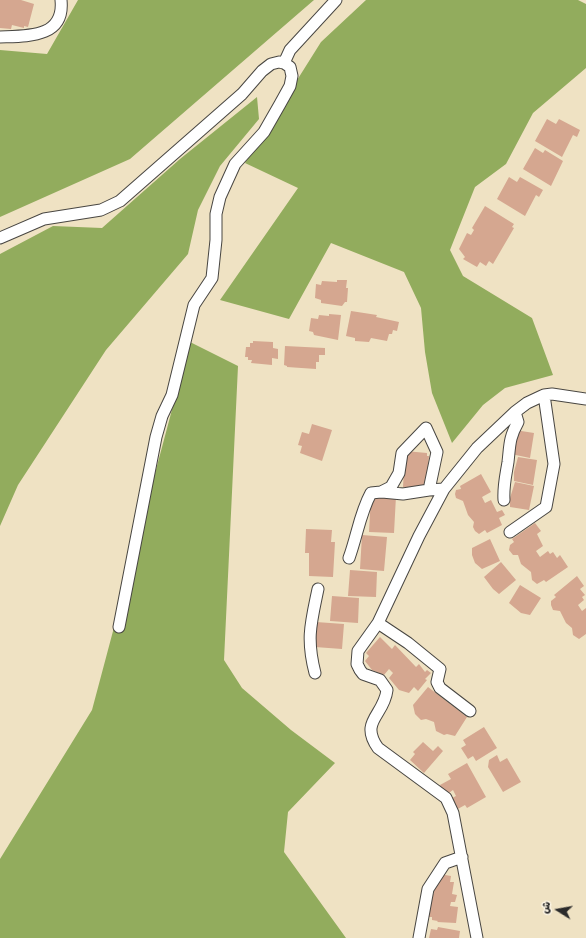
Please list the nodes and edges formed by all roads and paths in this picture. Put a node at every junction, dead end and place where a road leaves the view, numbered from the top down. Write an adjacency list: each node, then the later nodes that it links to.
1 (61, 0): 3 (street)
2 (336, 0): 4 (street)
3 (0, 37)
4 (284, 63): 5 (street); 17 (street)
5 (0, 238)
6 (544, 395): 7 (street); 8 (street); 13 (street)
7 (586, 399)
8 (515, 412): 9 (street); 12 (street)
9 (444, 489): 10 (street); 16 (street)
10 (429, 490): 11 (street); 11 (street)
11 (381, 492): 14 (street)
12 (504, 500)
13 (510, 532)
14 (349, 558)
15 (318, 589): 18 (street)
16 (378, 623): 19 (street); 20 (street)
17 (119, 628)
18 (315, 673)
19 (470, 710)
20 (462, 857): 21 (street); 22 (street)
21 (419, 938)
22 (477, 938)

